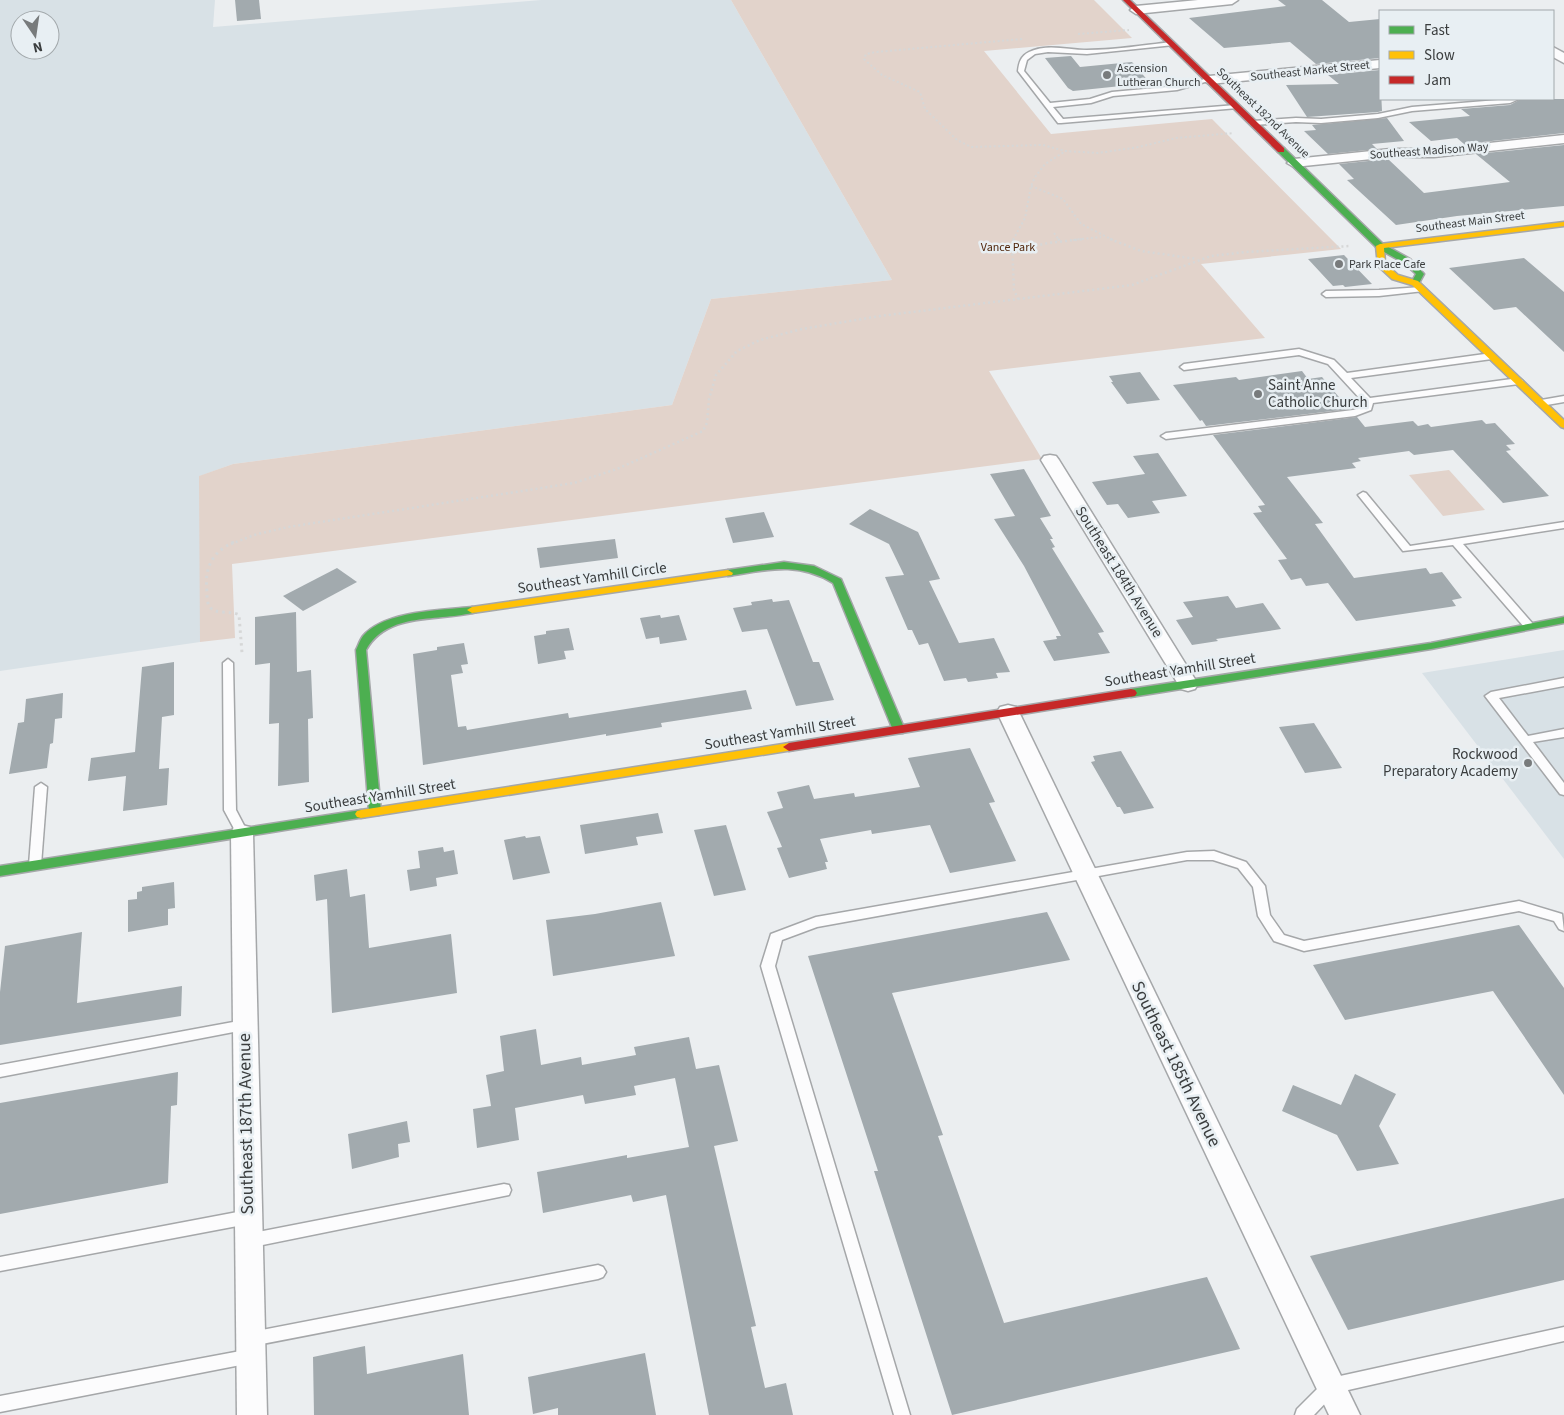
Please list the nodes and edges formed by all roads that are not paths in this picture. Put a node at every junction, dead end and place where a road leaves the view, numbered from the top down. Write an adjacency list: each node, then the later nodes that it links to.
1 (1126, 0): 3 (street, Southeast 182nd Avenue)
2 (1232, 0): 3 (street)
3 (1136, 10): 4 (street, Southeast 182nd Avenue)
4 (1172, 44): 6 (street, Southeast 182nd Avenue); 8 (lane)
5 (1379, 64): 6 (street, Southeast Market Street)
6 (1209, 80): 8 (lane); 9 (street, Southeast 182nd Avenue)
7 (1513, 100): 10 (lane)
8 (1048, 105): 9 (lane)
9 (1236, 107): 10 (street, Southeast 182nd Avenue)
10 (1257, 127): 12 (street, Southeast 182nd Avenue)
11 (1564, 139): 12 (street, Southeast Madison Way)
12 (1294, 163): 14 (street, Southeast 182nd Avenue)
13 (1564, 224): 14 (street, Southeast Main Street)
14 (1378, 245): 15 (street); 15 (street, Southeast 182nd Avenue)
15 (1418, 286): 16 (lane); 17 (street)
16 (1326, 294)
17 (1492, 356): 19 (lane); 20 (street)
18 (1184, 366): 19 (lane)
19 (1346, 376): 22 (lane)
20 (1518, 382): 22 (lane); 23 (street)
21 (1564, 399): 23 (lane)
22 (1368, 401): 25 (lane)
23 (1541, 402): 24 (street)
24 (1564, 425)
25 (1166, 436)
26 (1050, 460): 34 (street, Southeast 184th Avenue)
27 (1363, 495): 29 (lane)
28 (1564, 525): 29 (lane)
29 (1456, 542): 31 (lane)
30 (1564, 620): 31 (street, Southeast Yamhill Street)
31 (1529, 626): 34 (street, Southeast Yamhill Street)
32 (228, 663): 42 (lane)
33 (1564, 682): 38 (lane)
34 (1188, 684): 35 (street, Southeast Yamhill Street)
35 (1008, 712): 36 (street, Southeast Yamhill Street); 45 (street, Southeast 185th Avenue)
36 (899, 730): 41 (street, Southeast Yamhill Street); 41 (street, Southeast Yamhill Circle)
37 (1564, 733): 38 (lane)
38 (1525, 740): 40 (lane)
39 (41, 787): 43 (lane)
40 (1564, 791)
41 (375, 812): 42 (street, Southeast Yamhill Street)
42 (242, 833): 43 (street, Southeast Yamhill Street); 47 (street, Southeast 187th Avenue)
43 (34, 865): 44 (street, Southeast Yamhill Street)
44 (0, 871)
45 (1086, 875): 46 (lane); 55 (street, Southeast 185th Avenue); 58 (lane)
46 (1564, 926)
47 (244, 1026): 48 (lane); 50 (street, Southeast 187th Avenue)
48 (0, 1071)
49 (504, 1190): 50 (lane)
50 (248, 1229): 51 (lane); 54 (street, Southeast 187th Avenue)
51 (0, 1264)
52 (598, 1272): 54 (lane)
53 (1564, 1334): 55 (lane)
54 (250, 1348): 56 (lane); 57 (street, Southeast 187th Avenue)
55 (1331, 1386): 59 (lane); 60 (street, Southeast 185th Avenue)
56 (0, 1404)
57 (252, 1415)
58 (902, 1415)
59 (1303, 1415)
60 (1345, 1415)

